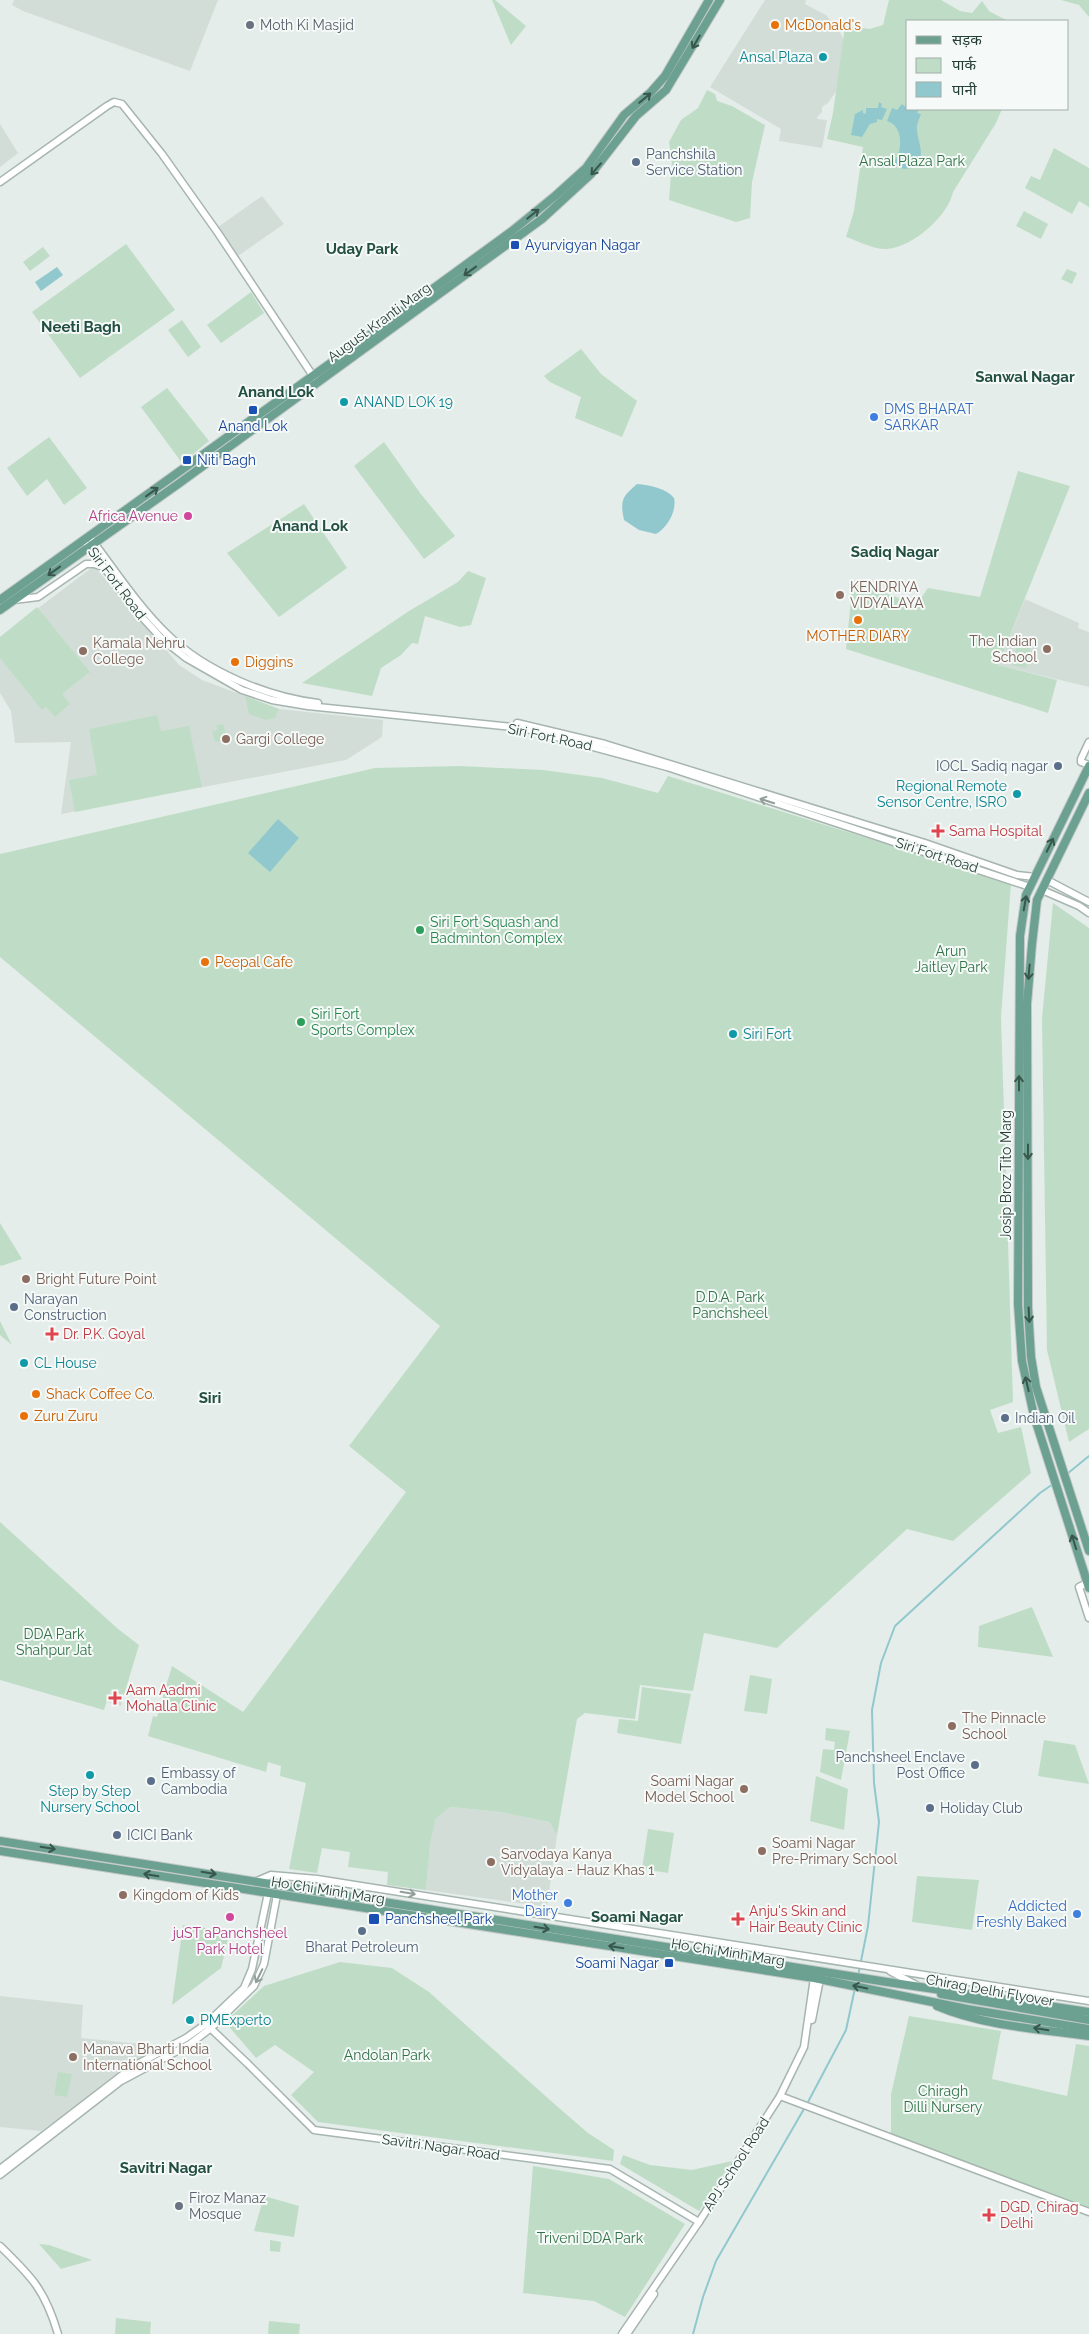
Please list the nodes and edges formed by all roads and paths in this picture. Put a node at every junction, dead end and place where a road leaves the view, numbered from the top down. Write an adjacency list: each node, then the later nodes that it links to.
1 (710, 0): 4 (main road, August Kranti Marg, one-way to 1)
2 (720, 0): 4 (main road, August Kranti Marg, one-way to 4)
3 (0, 182): 4 (street)
4 (315, 379): 5 (main road, August Kranti Marg)
5 (89, 542): 6 (street, Siri Fort Road); 7 (main road, August Kranti Marg); 8 (main road, August Kranti Marg, one-way to 8); 13 (street, Siri Fort Road)
6 (104, 567): 8 (street); 15 (street, Siri Fort Road, one-way to 6)
7 (0, 600)
8 (14, 600): 9 (main road, August Kranti Marg)
9 (0, 610)
10 (1089, 742): 11 (street)
11 (1089, 766): 13 (main road, Josip Broz Tito Marg, one-way to 11)
12 (1089, 793): 14 (main road, Josip Broz Tito Marg)
13 (1034, 877): 15 (main road, Josip Broz Tito Marg)
14 (1047, 880): 16 (main road, Josip Broz Tito Marg); 17 (street)
15 (1030, 887): 19 (main road, Josip Broz Tito Marg, one-way to 15)
16 (1042, 890): 18 (street); 20 (main road, Josip Broz Tito Marg)
17 (1089, 902)
18 (1089, 913)
19 (1021, 929): 20 (main road); 22 (main road, Josip Broz Tito Marg, one-way to 19)
20 (1033, 932): 21 (main road, Josip Broz Tito Marg, one-way to 21)
21 (1089, 1551)
22 (1088, 1586): 23 (street)
23 (1089, 1618)
24 (0, 1841): 26 (main road, Ho Chi Minh Marg, one-way to 26)
25 (0, 1851): 27 (main road, Ho Chi Minh Marg, one-way to 25)
26 (257, 1881): 33 (street, one-way to 33); 34 (main road, Ho Chi Minh Marg, one-way to 34)
27 (268, 1893): 28 (main road, Ho Chi Minh Marg); 29 (street)
28 (277, 1895): 30 (street); 34 (main road, Ho Chi Minh Marg, one-way to 28)
29 (264, 1913): 30 (street); 31 (street)
30 (273, 1916): 32 (street)
31 (260, 1932): 32 (street); 41 (street)
32 (270, 1935): 41 (street, one-way to 41)
33 (887, 1969): 36 (street); 38 (street)
34 (818, 1976): 35 (main road, Ho Chi Minh Marg); 37 (main road, Ho Chi Minh Marg, one-way to 34); 45 (street)
35 (887, 1982): 36 (main road); 40 (main road, Chirag Delhi Flyover)
36 (918, 1986): 39 (main road)
37 (918, 1998): 42 (main road, Chirag Delhi Flyover); 43 (main road, one-way to 37)
38 (1089, 2001)
39 (1089, 2012)
40 (1089, 2020)
41 (208, 2026): 44 (street); 49 (street, Savitri Nagar Road)
42 (1089, 2029)
43 (1089, 2036)
44 (136, 2069): 46 (street); 47 (street)
45 (781, 2096): 48 (street); 49 (street, APJ School Road); 53 (street)
46 (0, 2170)
47 (0, 2175)
48 (1089, 2212)
49 (699, 2222): 52 (street, APJ School Road)
50 (0, 2246): 51 (street)
51 (58, 2334)
52 (622, 2334)
53 (627, 2334)

